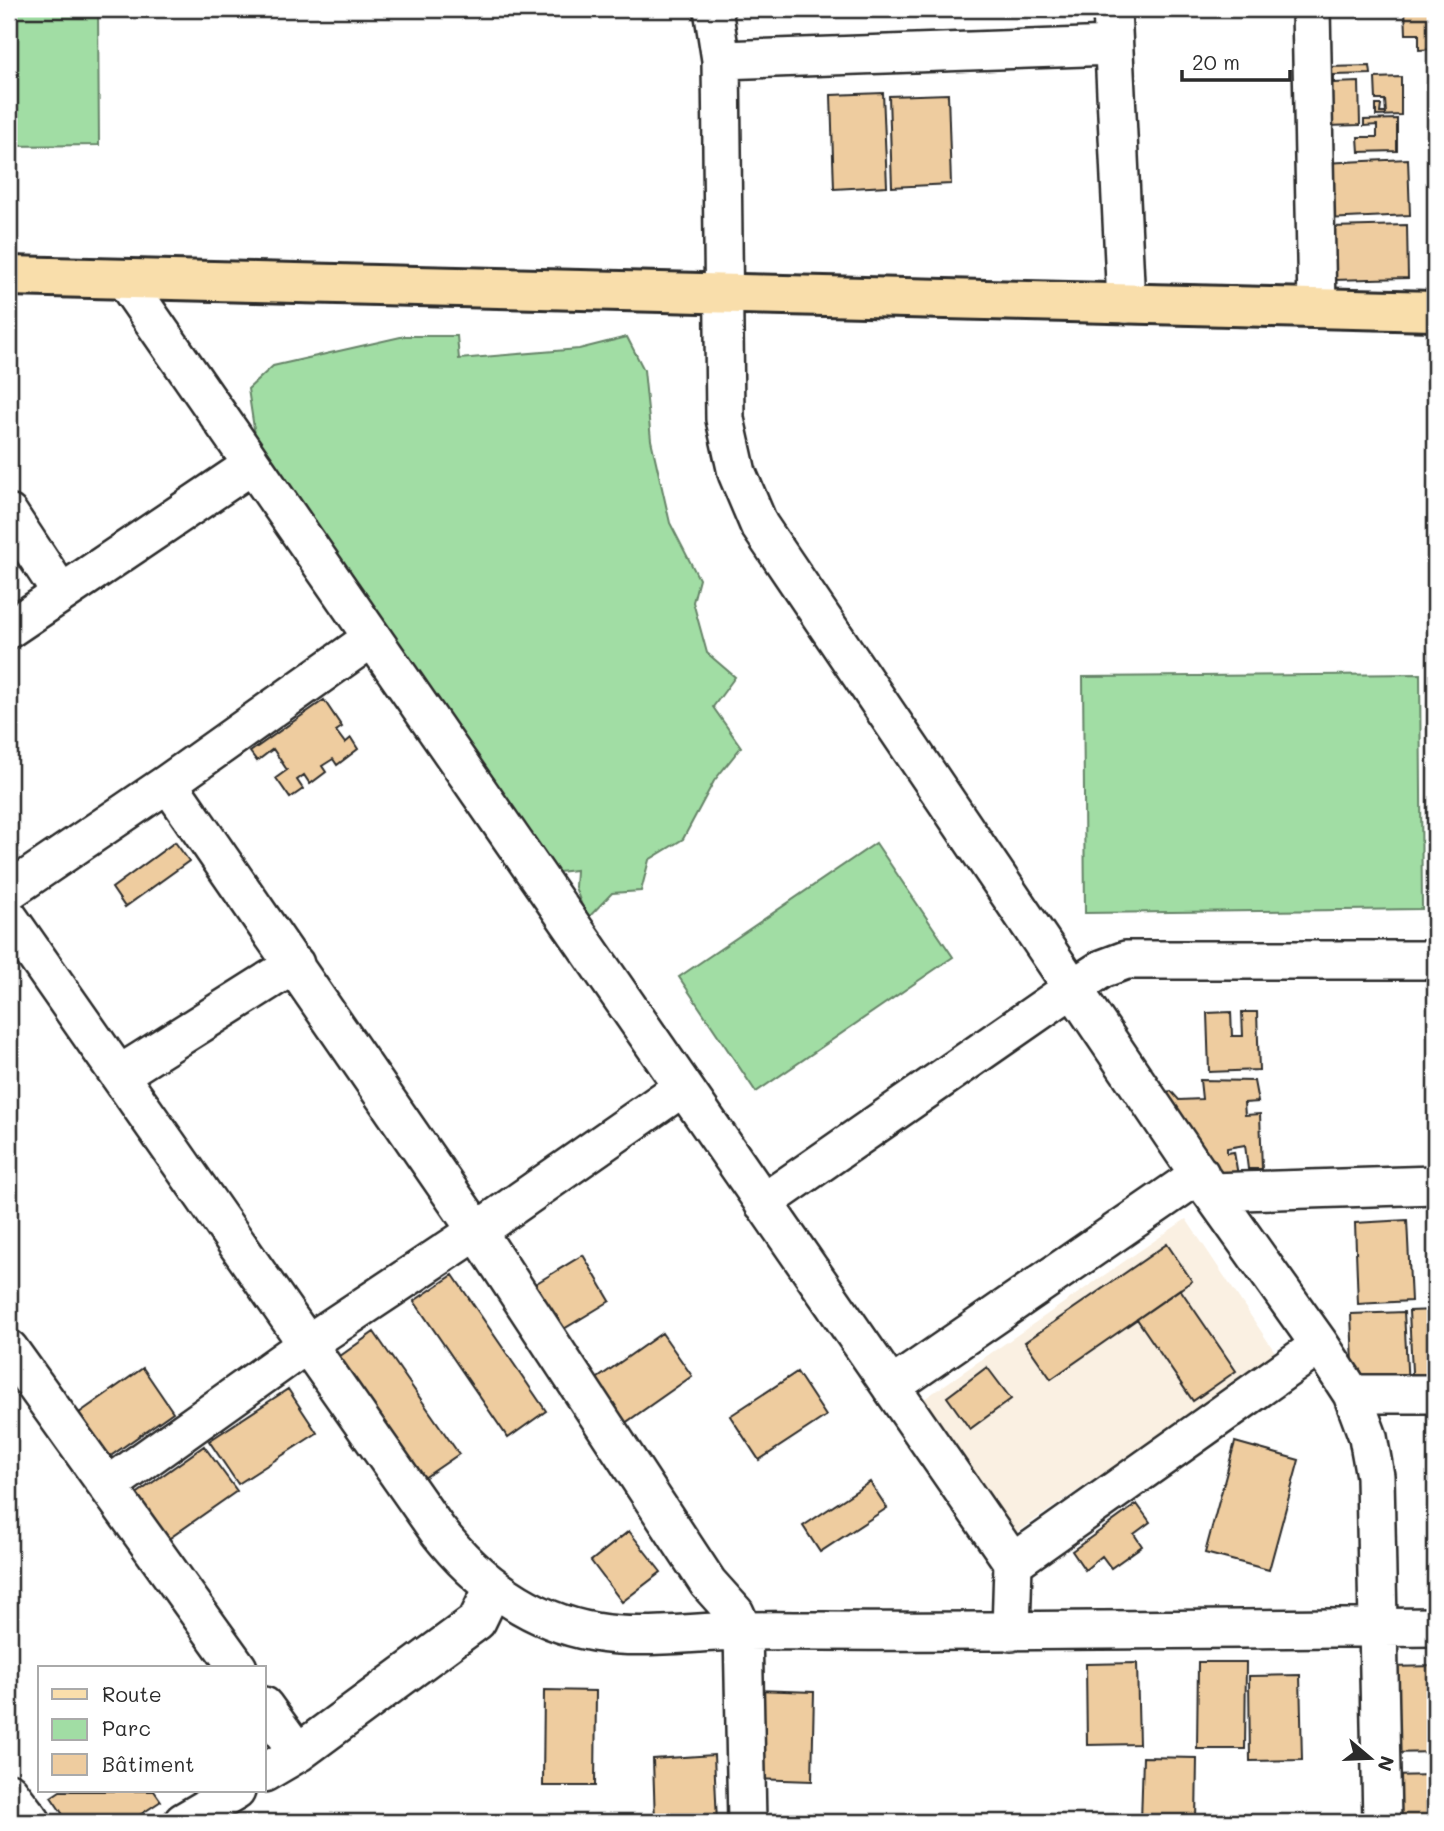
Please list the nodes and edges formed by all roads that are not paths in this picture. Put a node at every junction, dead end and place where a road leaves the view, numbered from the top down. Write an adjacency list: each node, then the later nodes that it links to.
1 (713, 9): 5 (street)
2 (1112, 9): 4 (street)
3 (1311, 9): 10 (street)
4 (1113, 46): 5 (street); 9 (street)
5 (721, 60): 8 (street)
6 (9, 276): 7 (main road)
7 (124, 279): 8 (main road); 12 (street)
8 (723, 295): 9 (main road); 21 (street)
9 (1126, 304): 10 (main road)
10 (1317, 307): 11 (main road)
11 (1435, 311)
12 (252, 465): 14 (street); 16 (street)
13 (9, 514): 14 (street)
14 (61, 593): 15 (street)
15 (9, 629)
16 (372, 638): 17 (street); 23 (street)
17 (168, 783): 18 (street); 20 (street)
18 (9, 913): 22 (street)
19 (1435, 960): 21 (street)
20 (295, 964): 22 (street); 27 (street)
21 (1074, 987): 24 (street); 26 (street)
22 (120, 1075): 28 (street)
23 (683, 1087): 26 (street); 27 (street)
24 (1205, 1183): 25 (street); 29 (street); 31 (street)
25 (1435, 1185)
26 (763, 1203): 31 (street)
27 (477, 1231): 28 (street); 39 (street)
28 (307, 1344): 34 (street); 36 (street)
29 (1320, 1345): 32 (street); 35 (street)
30 (9, 1349): 34 (street)
31 (891, 1387): 35 (street)
32 (1352, 1394): 33 (street); 38 (street)
33 (1435, 1394)
34 (108, 1486): 41 (street)
35 (1013, 1563): 40 (street)
36 (493, 1588): 39 (street); 43 (street)
37 (1435, 1627): 38 (street)
38 (1377, 1628): 40 (street); 50 (street)
39 (743, 1631): 40 (street); 49 (street)
40 (1010, 1632)
41 (237, 1666)
42 (266, 1709): 43 (street)
43 (298, 1753): 44 (street)
44 (266, 1772)
45 (234, 1792): 48 (street)
46 (9, 1794): 47 (street)
47 (32, 1822)
48 (183, 1822)
49 (747, 1822)
50 (1382, 1822)

